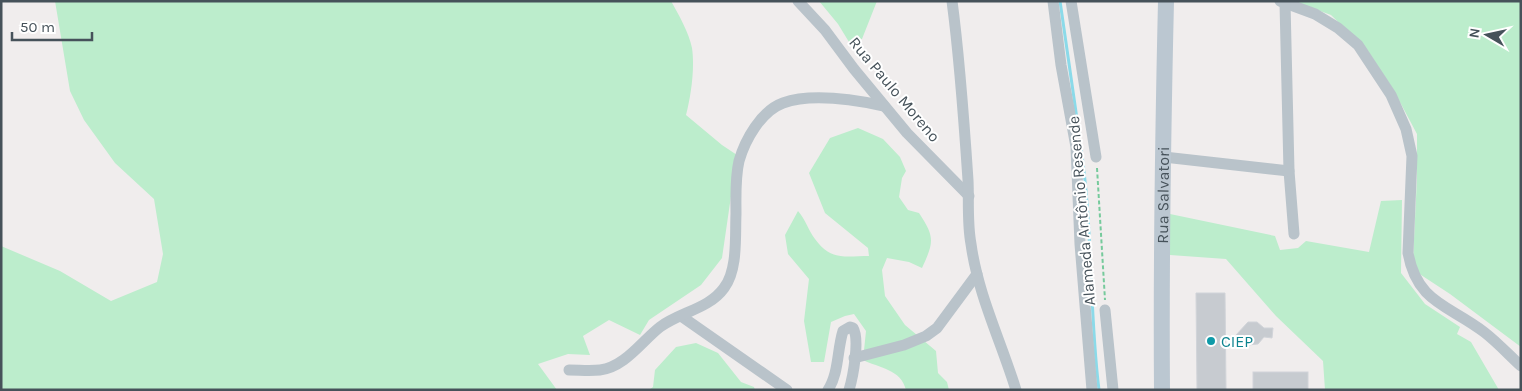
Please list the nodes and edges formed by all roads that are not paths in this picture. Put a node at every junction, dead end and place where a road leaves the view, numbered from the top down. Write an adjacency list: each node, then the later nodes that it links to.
1 (798, 1): 7 (street, Rua Paulo Moreno)
2 (952, 1): 11 (street)
3 (1054, 1): 23 (street, Alameda Antônio Resende)
4 (1071, 1): 8 (street, Alameda Antônio Resende)
5 (1166, 1): 9 (street, Rua Salvatori)
6 (1282, 2): 10 (street); 17 (street)
7 (884, 106): 11 (street, Rua Paulo Moreno); 15 (street)
8 (1096, 157)
9 (1164, 157): 10 (street); 25 (street, Rua Salvatori)
10 (1289, 171): 12 (street)
11 (969, 196): 13 (street)
12 (1294, 234)
13 (977, 274): 16 (street); 22 (street)
14 (1105, 310): 24 (street, Alameda Antônio Resende)
15 (681, 316): 18 (street); 19 (street)
16 (854, 358): 20 (street); 21 (street)
17 (1521, 366)
18 (570, 370)
19 (787, 390)
20 (828, 390)
21 (849, 390)
22 (1016, 390)
23 (1092, 390)
24 (1113, 390)
25 (1162, 390)

